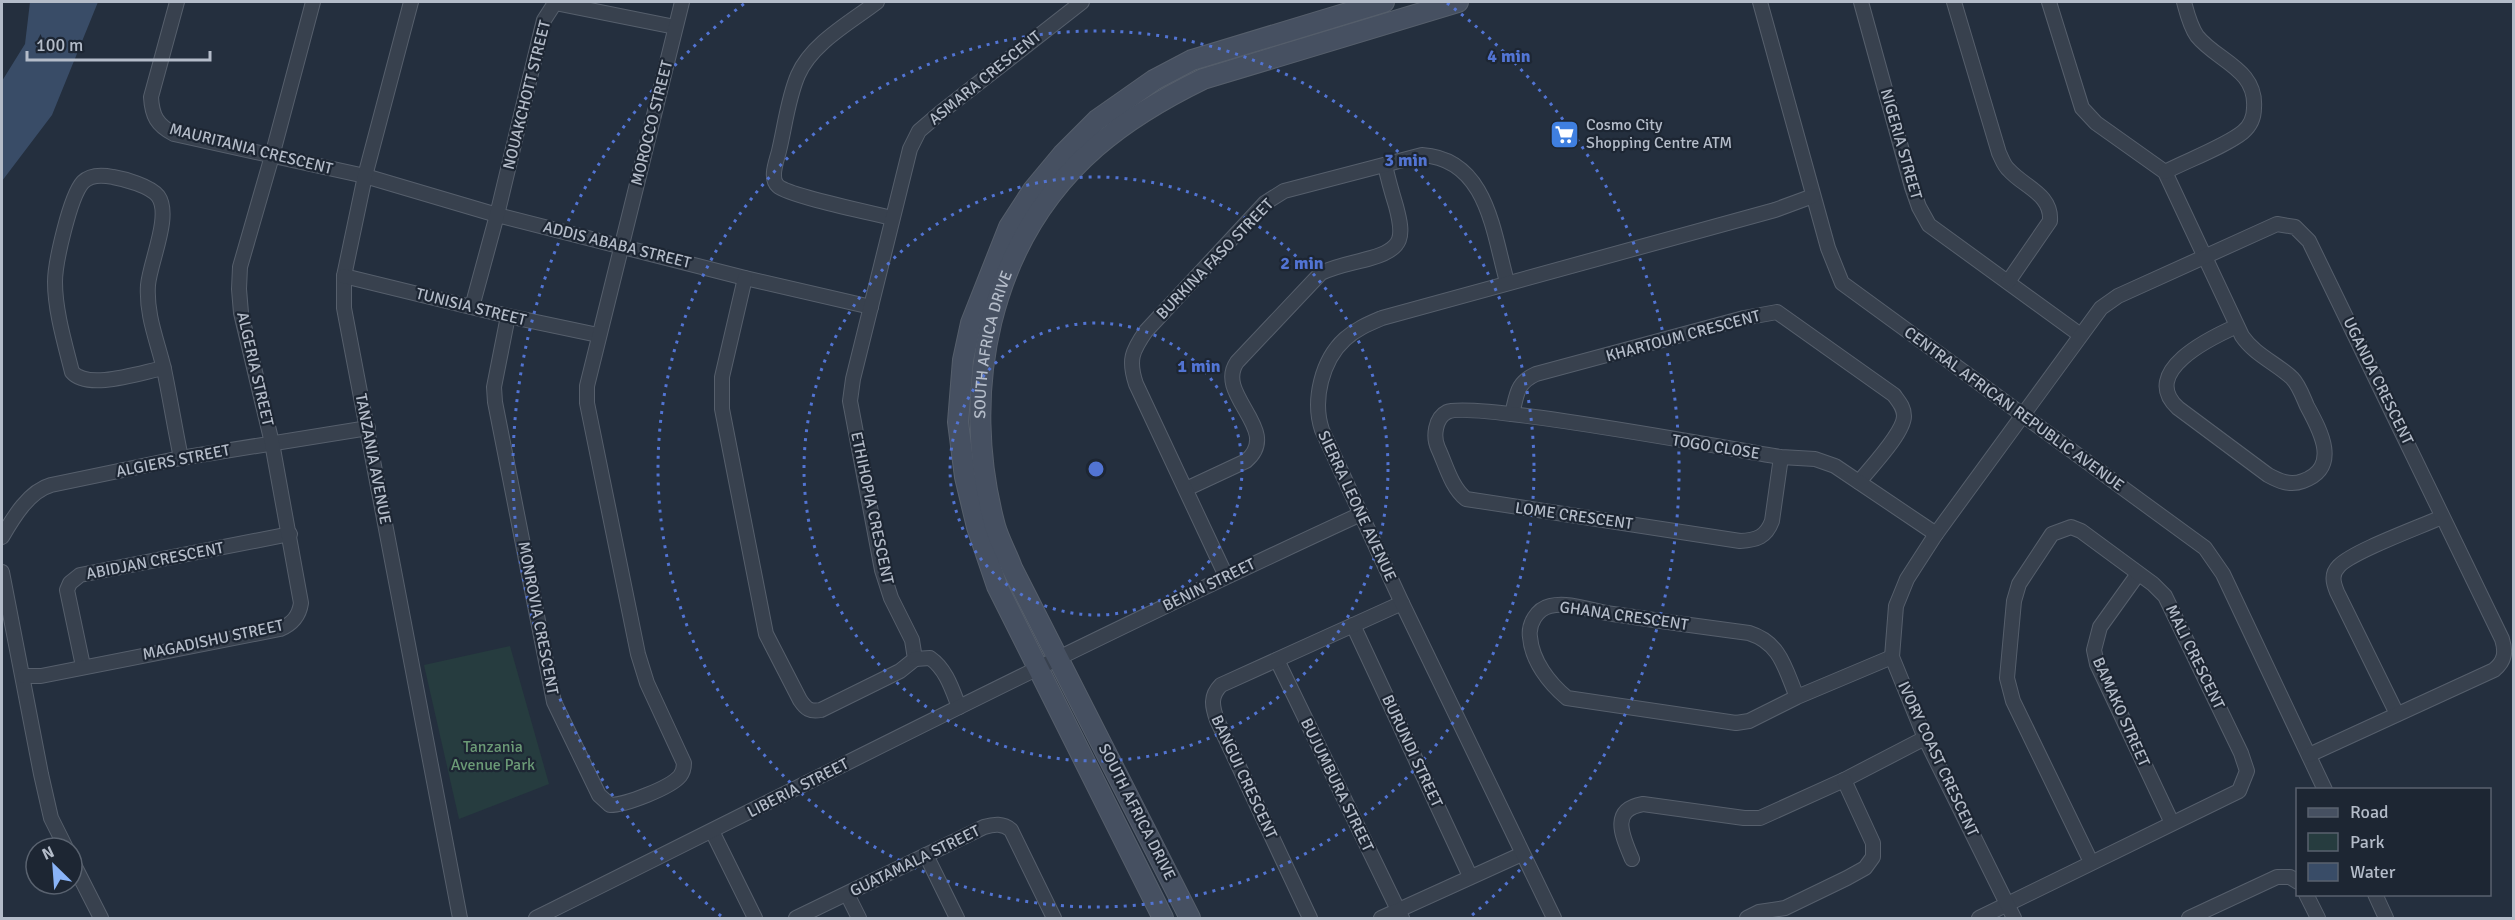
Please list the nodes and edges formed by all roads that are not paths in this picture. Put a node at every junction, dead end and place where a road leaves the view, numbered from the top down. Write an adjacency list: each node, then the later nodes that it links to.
1 (177, 2): 15 (street, MAURITANIA CRESCENT)
2 (313, 2): 15 (street, ALGERIA STREET)
3 (411, 2): 18 (street, TANZANIA AVENUE)
4 (682, 2): 14 (street, MOROCCO STREET)
5 (877, 2): 21 (street)
6 (1082, 2): 21 (street, ASMARA CRESCENT)
7 (1384, 2): 58 (street, SOUTH AFRICA DRIVE)
8 (1458, 2): 54 (street, SOUTH AFRICA DRIVE)
9 (1760, 2): 19 (street, CENTRAL AFRICAN REPUBLIC AVENUE)
10 (1861, 2): 27 (street, NIGERIA STREET)
11 (1954, 2): 27 (street)
12 (2049, 2): 17 (street)
13 (2184, 2): 17 (street)
14 (675, 27): 20 (street, NOUAKCHOTT STREET); 22 (street, MOROCCO STREET)
15 (272, 156): 18 (street, MAURITANIA CRESCENT); 38 (street, ALGERIA STREET)
16 (1385, 165): 26 (street, BURKINA FASO STREET); 42 (street); 42 (street, BURKINA FASO STREET)
17 (2165, 172): 23 (street)
18 (365, 176): 20 (street, ADDIS ABABA STREET); 24 (street, TANZANIA AVENUE)
19 (1813, 196): 26 (street, SIERRA LEONE AVENUE); 36 (street, CENTRAL AFRICAN REPUBLIC AVENUE)
20 (497, 215): 22 (street, ADDIS ABABA STREET); 28 (street, NOUAKCHOTT STREET)
21 (892, 218): 29 (street, ETHIHOPIA CRESCENT)
22 (622, 246): 25 (street, ADDIS ABABA STREET); 33 (street, MOROCCO STREET)
23 (2206, 254): 31 (street); 32 (street, UGANDA CRESCENT); 44 (street, UGANDA CRESCENT)
24 (344, 276): 28 (street, TUNISIA STREET); 37 (street, TANZANIA AVENUE)
25 (745, 278): 29 (street, ADDIS ABABA STREET); 55 (street)
26 (1507, 282): 43 (street, SIERRA LEONE AVENUE)
27 (2008, 282): 32 (street, NIGERIA STREET)
28 (472, 307): 30 (street, TUNISIA STREET)
29 (870, 307): 55 (street, ETHIHOPIA CRESCENT)
30 (508, 316): 33 (street, TUNISIA STREET); 33 (street, MONROVIA CRESCENT)
31 (2236, 326): 31 (street)
32 (2079, 334): 36 (street, UGANDA CRESCENT)
33 (598, 335)
34 (164, 368): 34 (street); 40 (street)
35 (1512, 414): 39 (street, TOGO CLOSE); 39 (street, LOME CRESCENT); 41 (street, KHARTOUM CRESCENT)
36 (2021, 415): 46 (street, IVORY COAST CRESCENT); 64 (street, CENTRAL AFRICAN REPUBLIC AVENUE)
37 (368, 428): 38 (street, ALGIERS STREET); 85 (street, TANZANIA AVENUE)
38 (272, 443): 40 (street, ALGIERS STREET); 45 (street, MAGADISHU STREET)
39 (1780, 457): 41 (street, TOGO CLOSE)
40 (181, 458): 47 (street, ALGIERS STREET)
41 (1859, 482): 46 (street, TOGO CLOSE)
42 (1186, 489): 50 (street, BURKINA FASO STREET)
43 (1361, 514): 50 (street, BENIN STREET); 51 (street, SIERRA LEONE AVENUE)
44 (2442, 517): 62 (street, UGANDA CRESCENT); 62 (street)
45 (290, 534): 57 (street, MAGADISHU STREET); 57 (street, ABIDJAN CRESCENT)
46 (1936, 534): 53 (street, IVORY COAST CRESCENT)
47 (2, 537)
48 (2, 572): 59 (street)
49 (2138, 574): 67 (street, BAMAKO STREET); 67 (street, MALI CRESCENT); 73 (street, MALI CRESCENT)
50 (1226, 576): 54 (street, BENIN STREET)
51 (1402, 603): 52 (street, BANGUI CRESCENT); 70 (street, SIERRA LEONE AVENUE)
52 (1353, 625): 56 (street, BANGUI CRESCENT); 74 (street, BURUNDI STREET)
53 (1892, 657): 60 (street, GHANA CRESCENT); 63 (street, IVORY COAST CRESCENT)
54 (1059, 658): 58 (street, LIBERIA STREET); 93 (street, SOUTH AFRICA DRIVE)
55 (915, 659): 61 (street)
56 (1277, 660): 82 (street, BUJUMBURA STREET); 94 (street, BANGUI CRESCENT)
57 (83, 666): 59 (street, MAGADISHU STREET)
58 (1038, 667): 61 (street, LIBERIA STREET); 92 (street, SOUTH AFRICA DRIVE)
59 (24, 676): 69 (street)
60 (1797, 697): 60 (street, GHANA CRESCENT)
61 (959, 707): 68 (street, LIBERIA STREET)
62 (2397, 714): 64 (street, UGANDA CRESCENT)
63 (1925, 738): 65 (street); 80 (street, IVORY COAST CRESCENT)
64 (2309, 755): 66 (street, CENTRAL AFRICAN REPUBLIC AVENUE)
65 (1844, 780): 72 (street); 83 (street)
66 (2325, 788)
67 (2172, 823): 73 (street, MALI CRESCENT)
68 (712, 831): 86 (street, LIBERIA STREET); 87 (street)
69 (60, 836)
70 (1522, 854): 74 (street); 96 (street, SIERRA LEONE AVENUE)
71 (926, 855): 77 (street, GUATAMALA STREET); 90 (street); 91 (street, GUATAMALA STREET)
72 (1632, 859)
73 (2091, 862): 80 (street, MALI CRESCENT)
74 (1470, 876): 82 (street)
75 (2296, 881): 81 (street)
76 (84, 885): 84 (street)
77 (847, 894): 88 (street, GUATAMALA STREET); 89 (street)
78 (2307, 896): 100 (street)
79 (2376, 896): 101 (street)
80 (2008, 905): 97 (street, MALI CRESCENT); 98 (street, IVORY COAST CRESCENT)
81 (2213, 913): 99 (street)
82 (1400, 914): 95 (street)
83 (1753, 915)
84 (101, 918)
85 (460, 918)
86 (536, 918)
87 (755, 918)
88 (796, 918)
89 (859, 918)
90 (957, 918)
91 (1054, 918)
92 (1163, 918)
93 (1190, 918)
94 (1310, 918)
95 (1381, 918)
96 (1554, 918)
97 (1979, 918)
98 (2014, 918)
99 (2189, 918)
100 (2318, 918)
101 (2386, 918)

